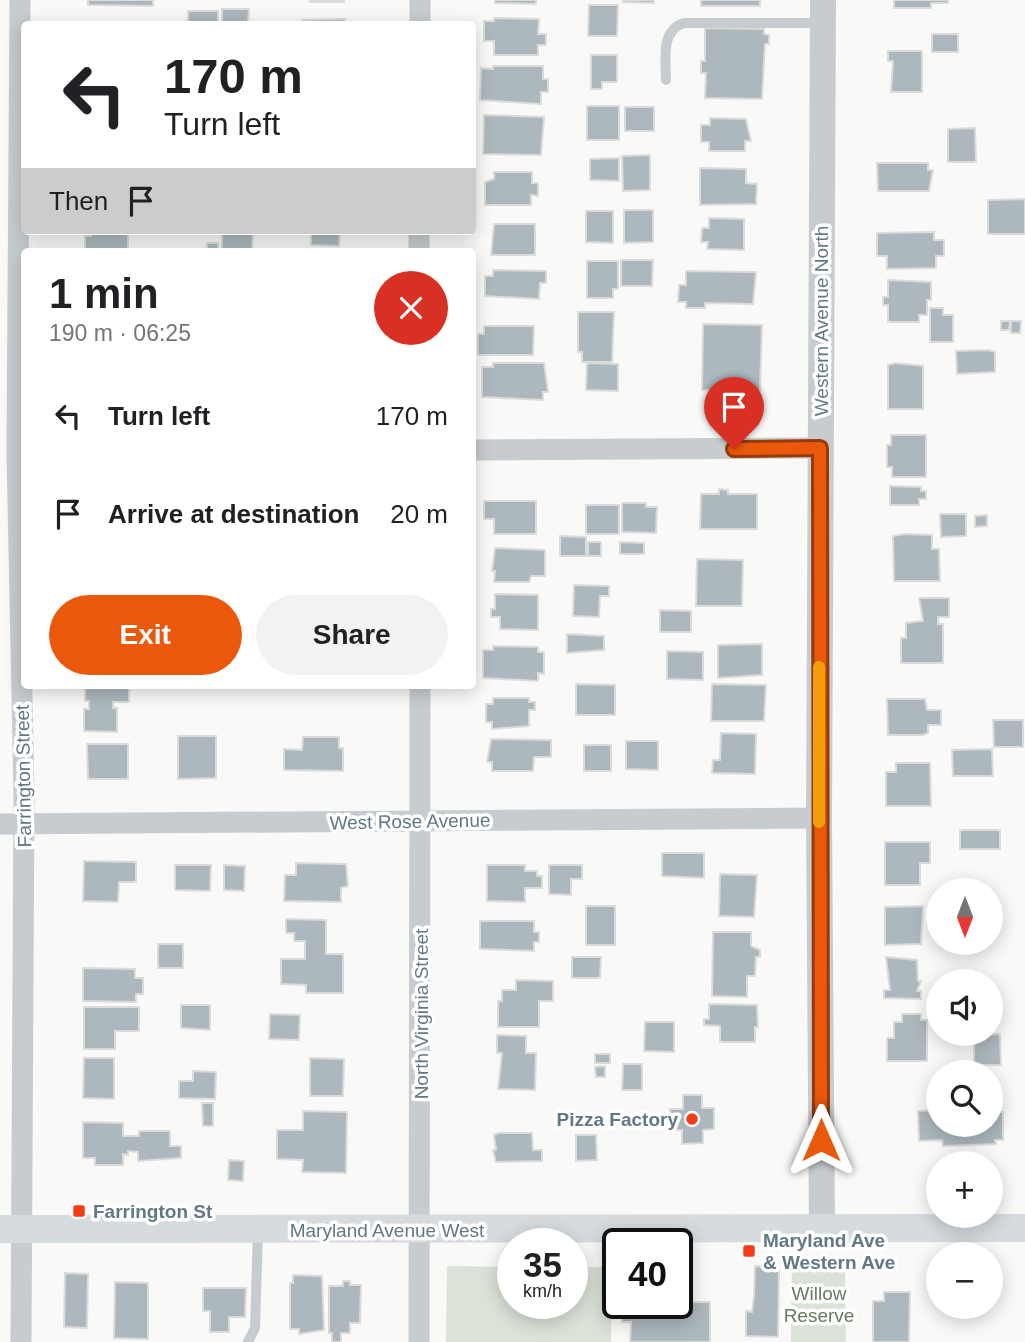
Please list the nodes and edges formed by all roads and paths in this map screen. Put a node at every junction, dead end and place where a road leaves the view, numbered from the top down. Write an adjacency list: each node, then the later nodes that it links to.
1 (20, 0): 8 (street, Farrington Street)
2 (420, 0): 4 (street)
3 (823, 12): 5 (lane); 6 (street, Western Avenue North)
4 (420, 21)
5 (666, 80)
6 (820, 448): 7 (street); 10 (street, Western Avenue North)
7 (476, 450)
8 (14, 452): 12 (street, Farrington Street)
9 (421, 689): 11 (street, North Virginia Street)
10 (819, 818): 11 (street, West Rose Avenue); 16 (street, Western Avenue North)
11 (421, 821): 12 (street, West Rose Avenue); 18 (street, North Virginia Street)
12 (24, 823): 13 (street, West Rose Avenue); 15 (street, Farrington Street)
13 (0, 824)
14 (1025, 1228): 16 (main road, Maryland Avenue West)
15 (11, 1229): 17 (main road, Maryland Avenue West); 19 (street, Farrington Street)
16 (822, 1229): 18 (main road, Maryland Avenue West)
17 (258, 1230): 18 (main road, Maryland Avenue West); 20 (lane)
18 (421, 1230): 21 (street, North Virginia Street)
19 (21, 1342)
20 (248, 1342)
21 (419, 1342)

